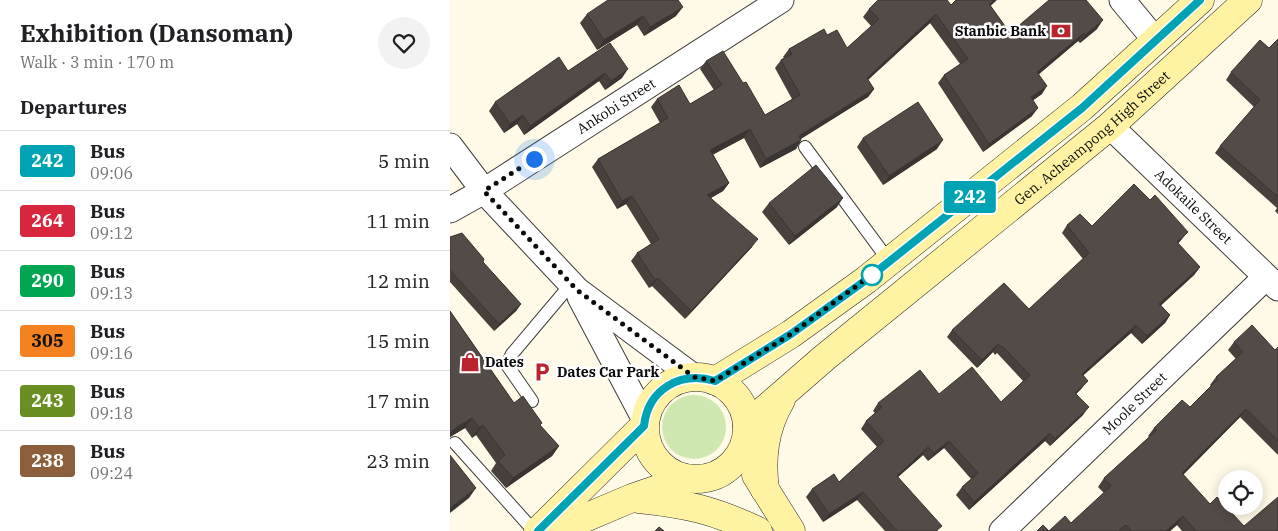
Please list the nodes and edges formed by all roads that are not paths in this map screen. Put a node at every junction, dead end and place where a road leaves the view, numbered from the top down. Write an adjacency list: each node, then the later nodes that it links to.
1 (781, 0): 9 (street, Ankobi Street)
2 (1122, 0): 5 (street)
3 (1200, 0): 5 (main road, Gen. Acheampong High Street)
4 (1248, 0): 6 (main road, Gen. Acheampong High Street)
5 (1156, 42): 11 (main road, Gen. Acheampong High Street)
6 (1110, 126): 12 (street, Adokaile Street); 15 (main road, Gen. Acheampong High Street)
7 (450, 146): 9 (street)
8 (805, 147): 11 (lane)
9 (484, 191): 10 (street, Ankobi Street); 13 (street)
10 (450, 210)
11 (889, 261): 14 (main road, Gen. Acheampong High Street)
12 (1272, 282): 29 (street, Moole Street)
13 (574, 287): 14 (street); 16 (lane); 17 (street)
14 (704, 379): 17 (main road); 18 (main road)
15 (786, 391): 18 (main road, Gen. Acheampong High Street); 21 (main road)
16 (532, 402)
17 (644, 423): 20 (main road); 24 (main road)
18 (745, 436): 20 (main road); 21 (main road)
19 (455, 443): 24 (lane)
20 (691, 479): 22 (main road); 27 (main road)
21 (764, 490): 28 (main road)
22 (632, 498): 23 (main road); 25 (main road)
23 (719, 523): 26 (main road)
24 (536, 531)
25 (554, 531)
26 (758, 531)
27 (762, 531)
28 (791, 531)
29 (1002, 531)

